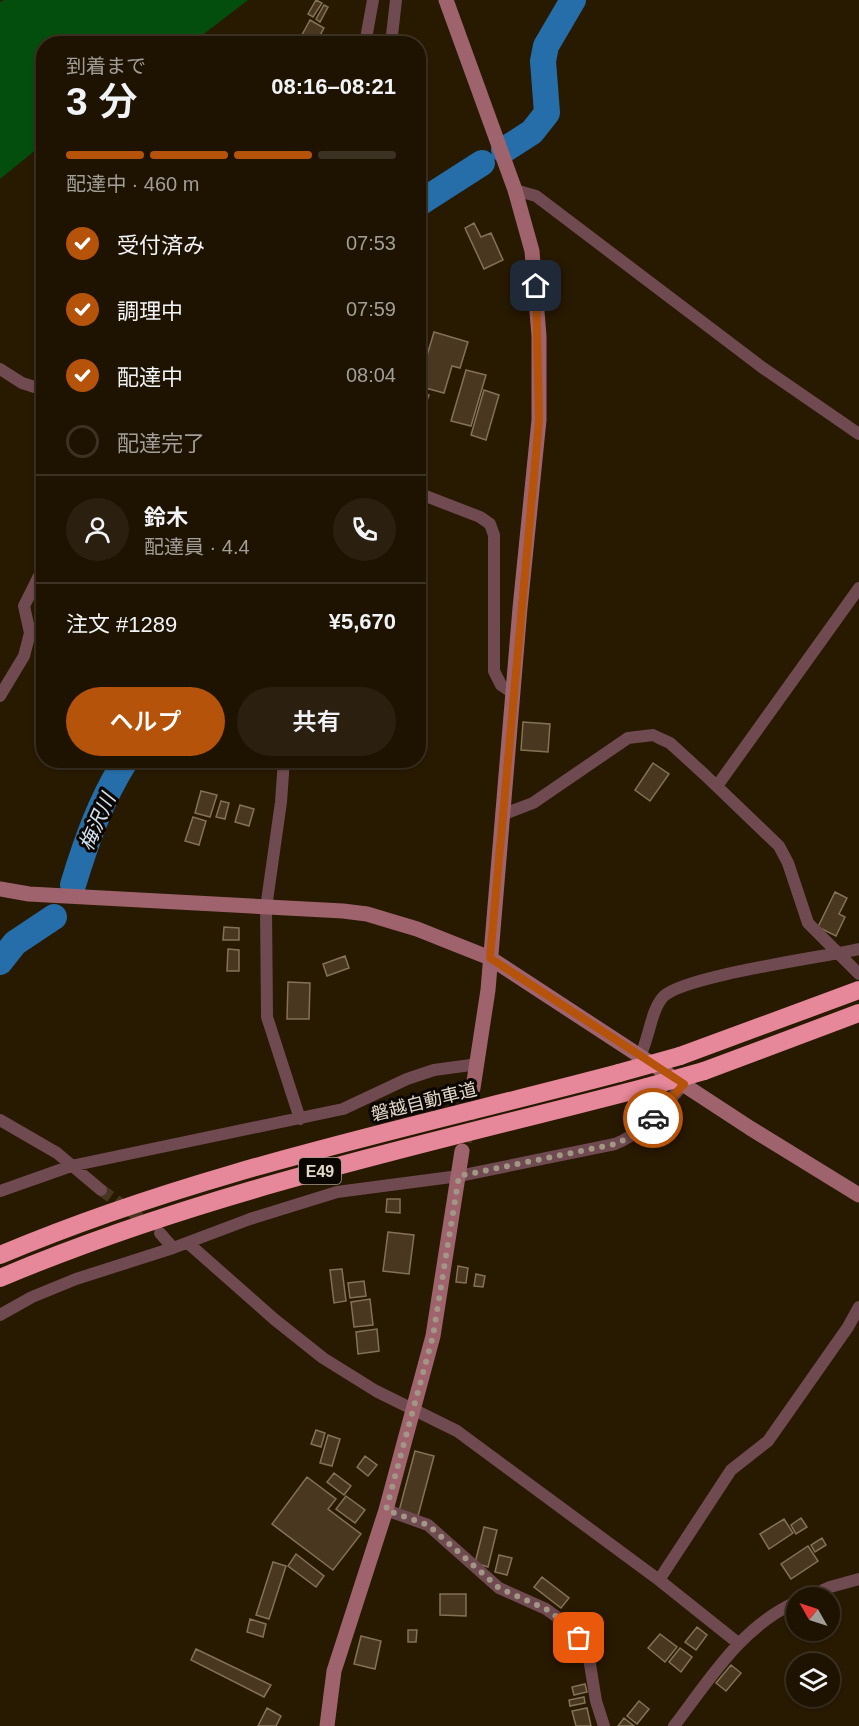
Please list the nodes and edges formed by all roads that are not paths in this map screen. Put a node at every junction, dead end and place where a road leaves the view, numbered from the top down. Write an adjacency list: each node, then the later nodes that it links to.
1 (373, 0): 4 (street)
2 (396, 0): 5 (street)
3 (446, 0): 6 (street)
4 (366, 36)
5 (392, 36)
6 (515, 190): 9 (street); 13 (street)
7 (0, 369): 8 (street)
8 (36, 387)
9 (859, 434)
10 (426, 496): 13 (street)
11 (36, 582): 14 (street)
12 (859, 588): 16 (street)
13 (513, 693): 17 (street)
14 (0, 696)
15 (283, 768): 19 (street)
16 (717, 786): 17 (street); 21 (street)
17 (504, 814): 22 (street)
18 (0, 889): 19 (street)
19 (266, 908): 22 (street); 30 (street)
20 (859, 949): 21 (street)
21 (839, 954): 23 (street); 26 (street)
22 (490, 958): 26 (street); 27 (street)
23 (859, 974)
24 (859, 990): 41 (highway, 磐越自動車道 / E49, bridge)
25 (859, 1013): 42 (highway, E49, bridge)
26 (640, 1056): 28 (street)
27 (478, 1064): 29 (street); 30 (street)
28 (684, 1084): 34 (street); 37 (street)
29 (473, 1088)
30 (300, 1119): 33 (street)
31 (0, 1120): 33 (street)
32 (462, 1151): 34 (street)
33 (71, 1166): 35 (street); 36 (street)
34 (459, 1176): 39 (street); 45 (street)
35 (102, 1190)
36 (0, 1191)
37 (859, 1195)
38 (160, 1233): 40 (street)
39 (188, 1243): 40 (street); 45 (street)
40 (173, 1248): 44 (street)
41 (0, 1255)
42 (0, 1278)
43 (859, 1307): 48 (street)
44 (0, 1315)
45 (415, 1409): 46 (street); 48 (street)
46 (386, 1510): 52 (street); 53 (street)
47 (859, 1579): 49 (street)
48 (659, 1580): 51 (street)
49 (837, 1587)
50 (786, 1608): 51 (street)
51 (738, 1643): 54 (street)
52 (327, 1726)
53 (604, 1726)
54 (674, 1726)

